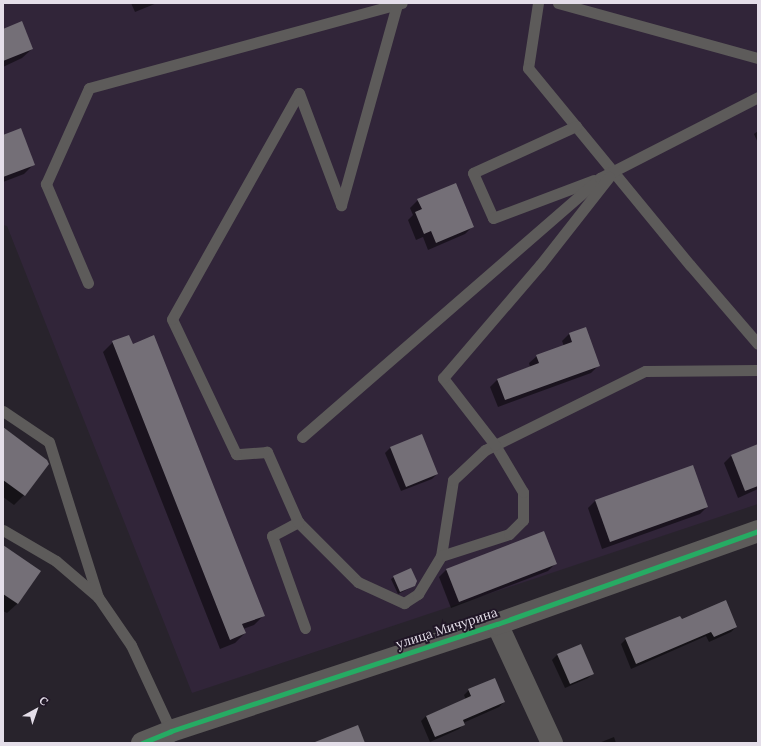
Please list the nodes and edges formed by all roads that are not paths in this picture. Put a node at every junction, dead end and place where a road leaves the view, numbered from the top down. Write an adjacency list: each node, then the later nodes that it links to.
1 (538, 3): 6 (lane)
2 (558, 3): 4 (lane)
3 (400, 4): 9 (lane); 15 (lane)
4 (758, 58)
5 (758, 97): 7 (lane)
6 (576, 126): 7 (lane); 8 (lane)
7 (613, 171): 8 (lane); 10 (lane); 14 (lane)
8 (600, 178): 13 (lane)
9 (88, 283)
10 (758, 344)
11 (758, 370): 14 (lane)
12 (3, 411): 19 (lane)
13 (302, 437)
14 (495, 445): 18 (lane); 18 (lane)
15 (298, 522): 18 (lane); 21 (lane)
16 (3, 530): 19 (lane)
17 (758, 531): 20 (street, улица Мичурина)
18 (441, 556)
19 (98, 597): 22 (lane)
20 (497, 624): 22 (street, улица Мичурина); 24 (street)
21 (305, 628)
22 (173, 737): 23 (street, улица Мичурина)
23 (142, 743)
24 (552, 743)

